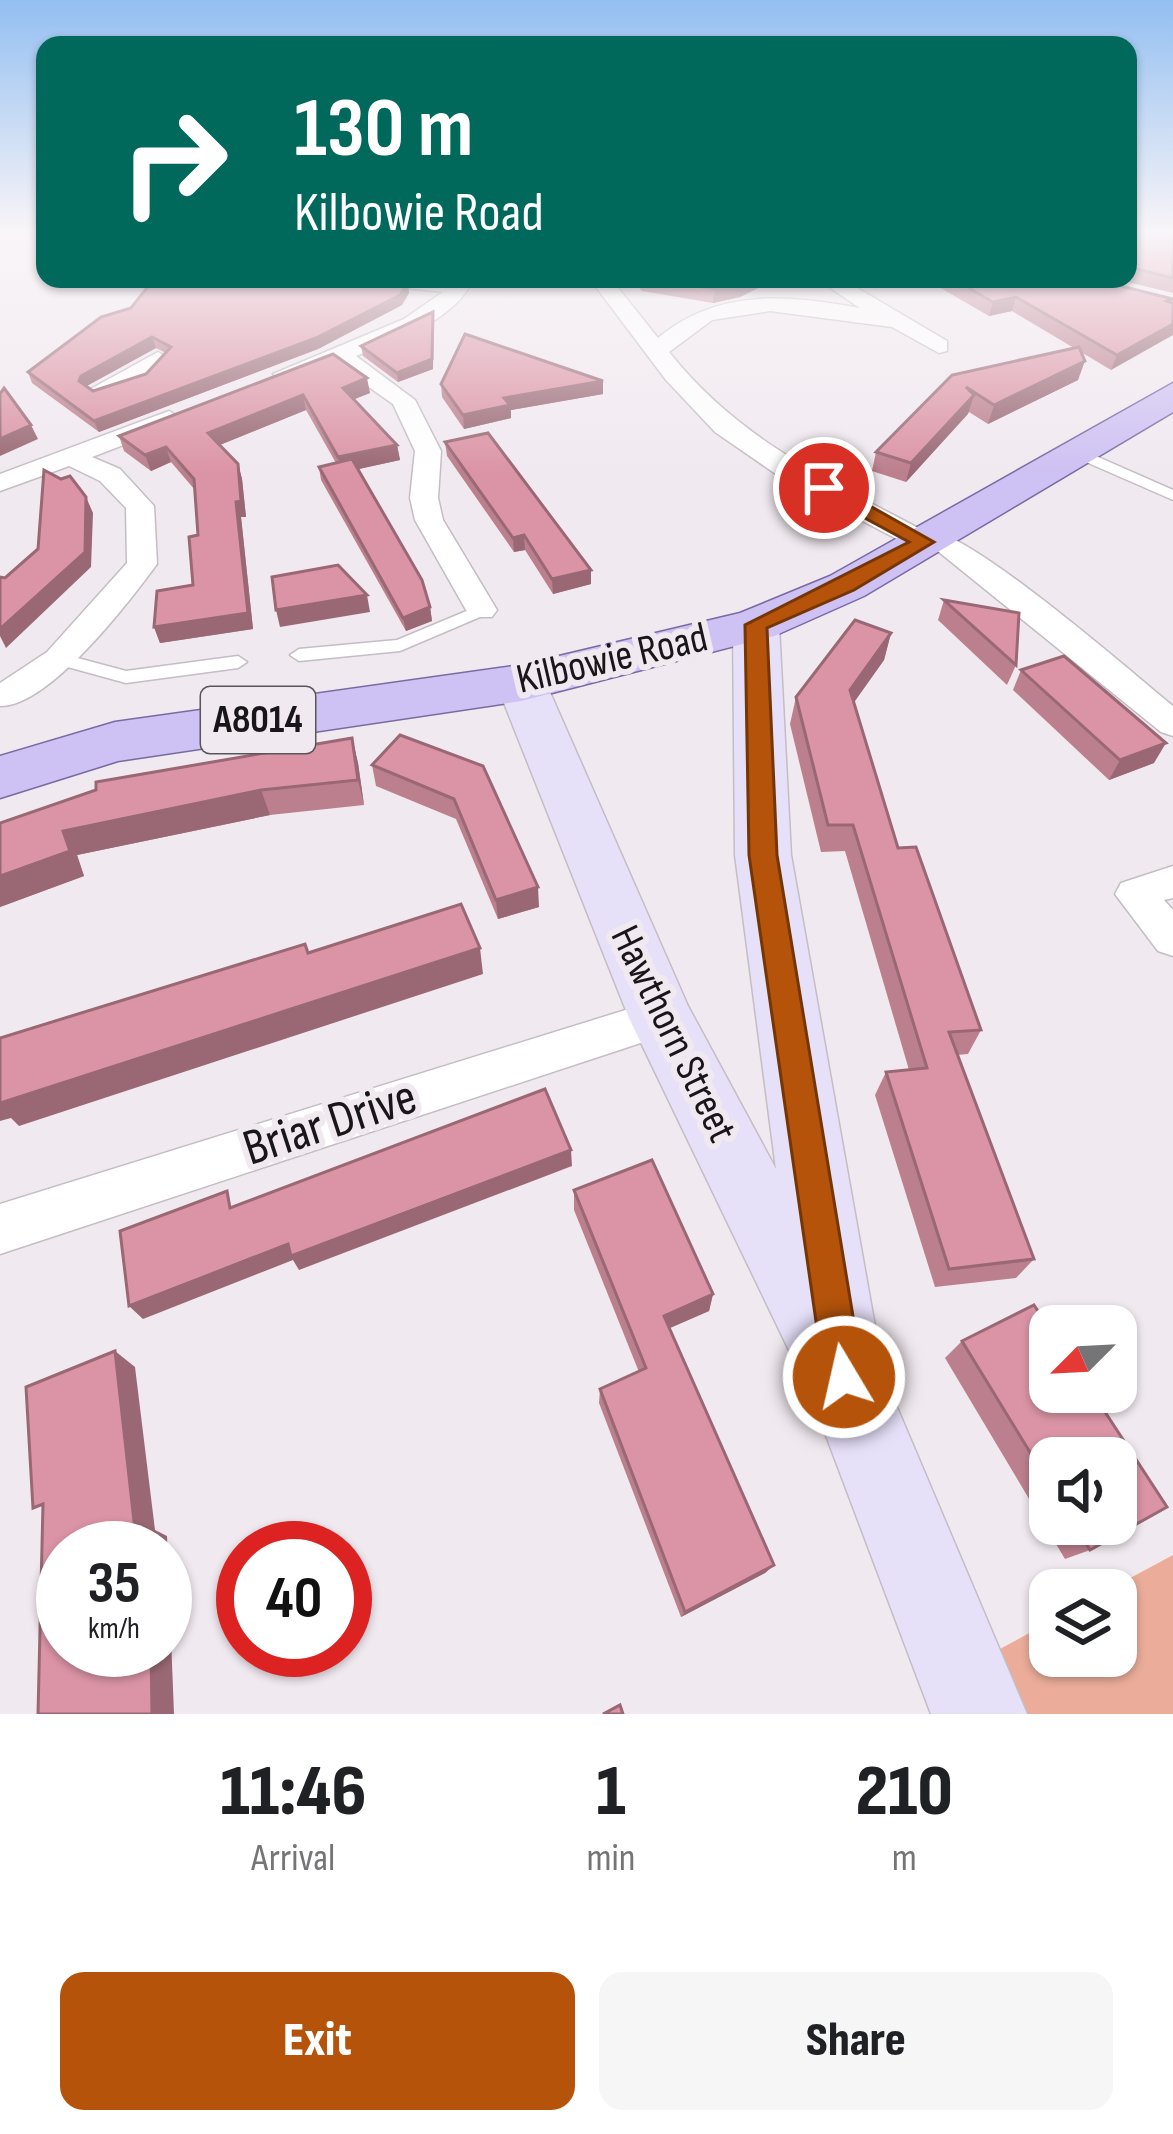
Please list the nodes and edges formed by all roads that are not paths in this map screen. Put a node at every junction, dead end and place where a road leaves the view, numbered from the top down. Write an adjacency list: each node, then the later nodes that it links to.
1 (419, 313): 9 (street)
2 (629, 313): 8 (street)
3 (710, 313): 8 (street)
4 (832, 313): 6 (street)
5 (878, 313): 6 (street)
6 (891, 321): 7 (street)
7 (939, 346)
8 (659, 349): 17 (street)
9 (337, 354): 10 (street); 18 (street)
10 (251, 387)
11 (99, 391): 14 (street)
12 (1173, 395): 13 (main road, Kilbowie Road / A8014)
13 (1075, 452): 16 (lane); 17 (main road, Kilbowie Road / A8014)
14 (68, 457): 15 (street); 21 (street)
15 (0, 483)
16 (1173, 496)
17 (929, 539): 19 (main road, Kilbowie Road / A8014); 25 (street)
18 (481, 610): 20 (lane)
19 (756, 625): 23 (main road, Kilbowie Road / A8014); 31 (street, Hawthorn Street)
20 (299, 655)
21 (59, 659): 22 (lane); 24 (street)
22 (238, 662)
23 (521, 683): 26 (main road, Kilbowie Road / A8014); 29 (street, Hawthorn Street)
24 (5, 696)
25 (1173, 724)
26 (0, 777)
27 (1173, 882): 28 (street)
28 (1173, 939)
29 (661, 1018): 30 (street, Briar Drive); 31 (street, Hawthorn Street)
30 (0, 1229)
31 (844, 1377): 32 (street, Hawthorn Street)
32 (979, 1714)

